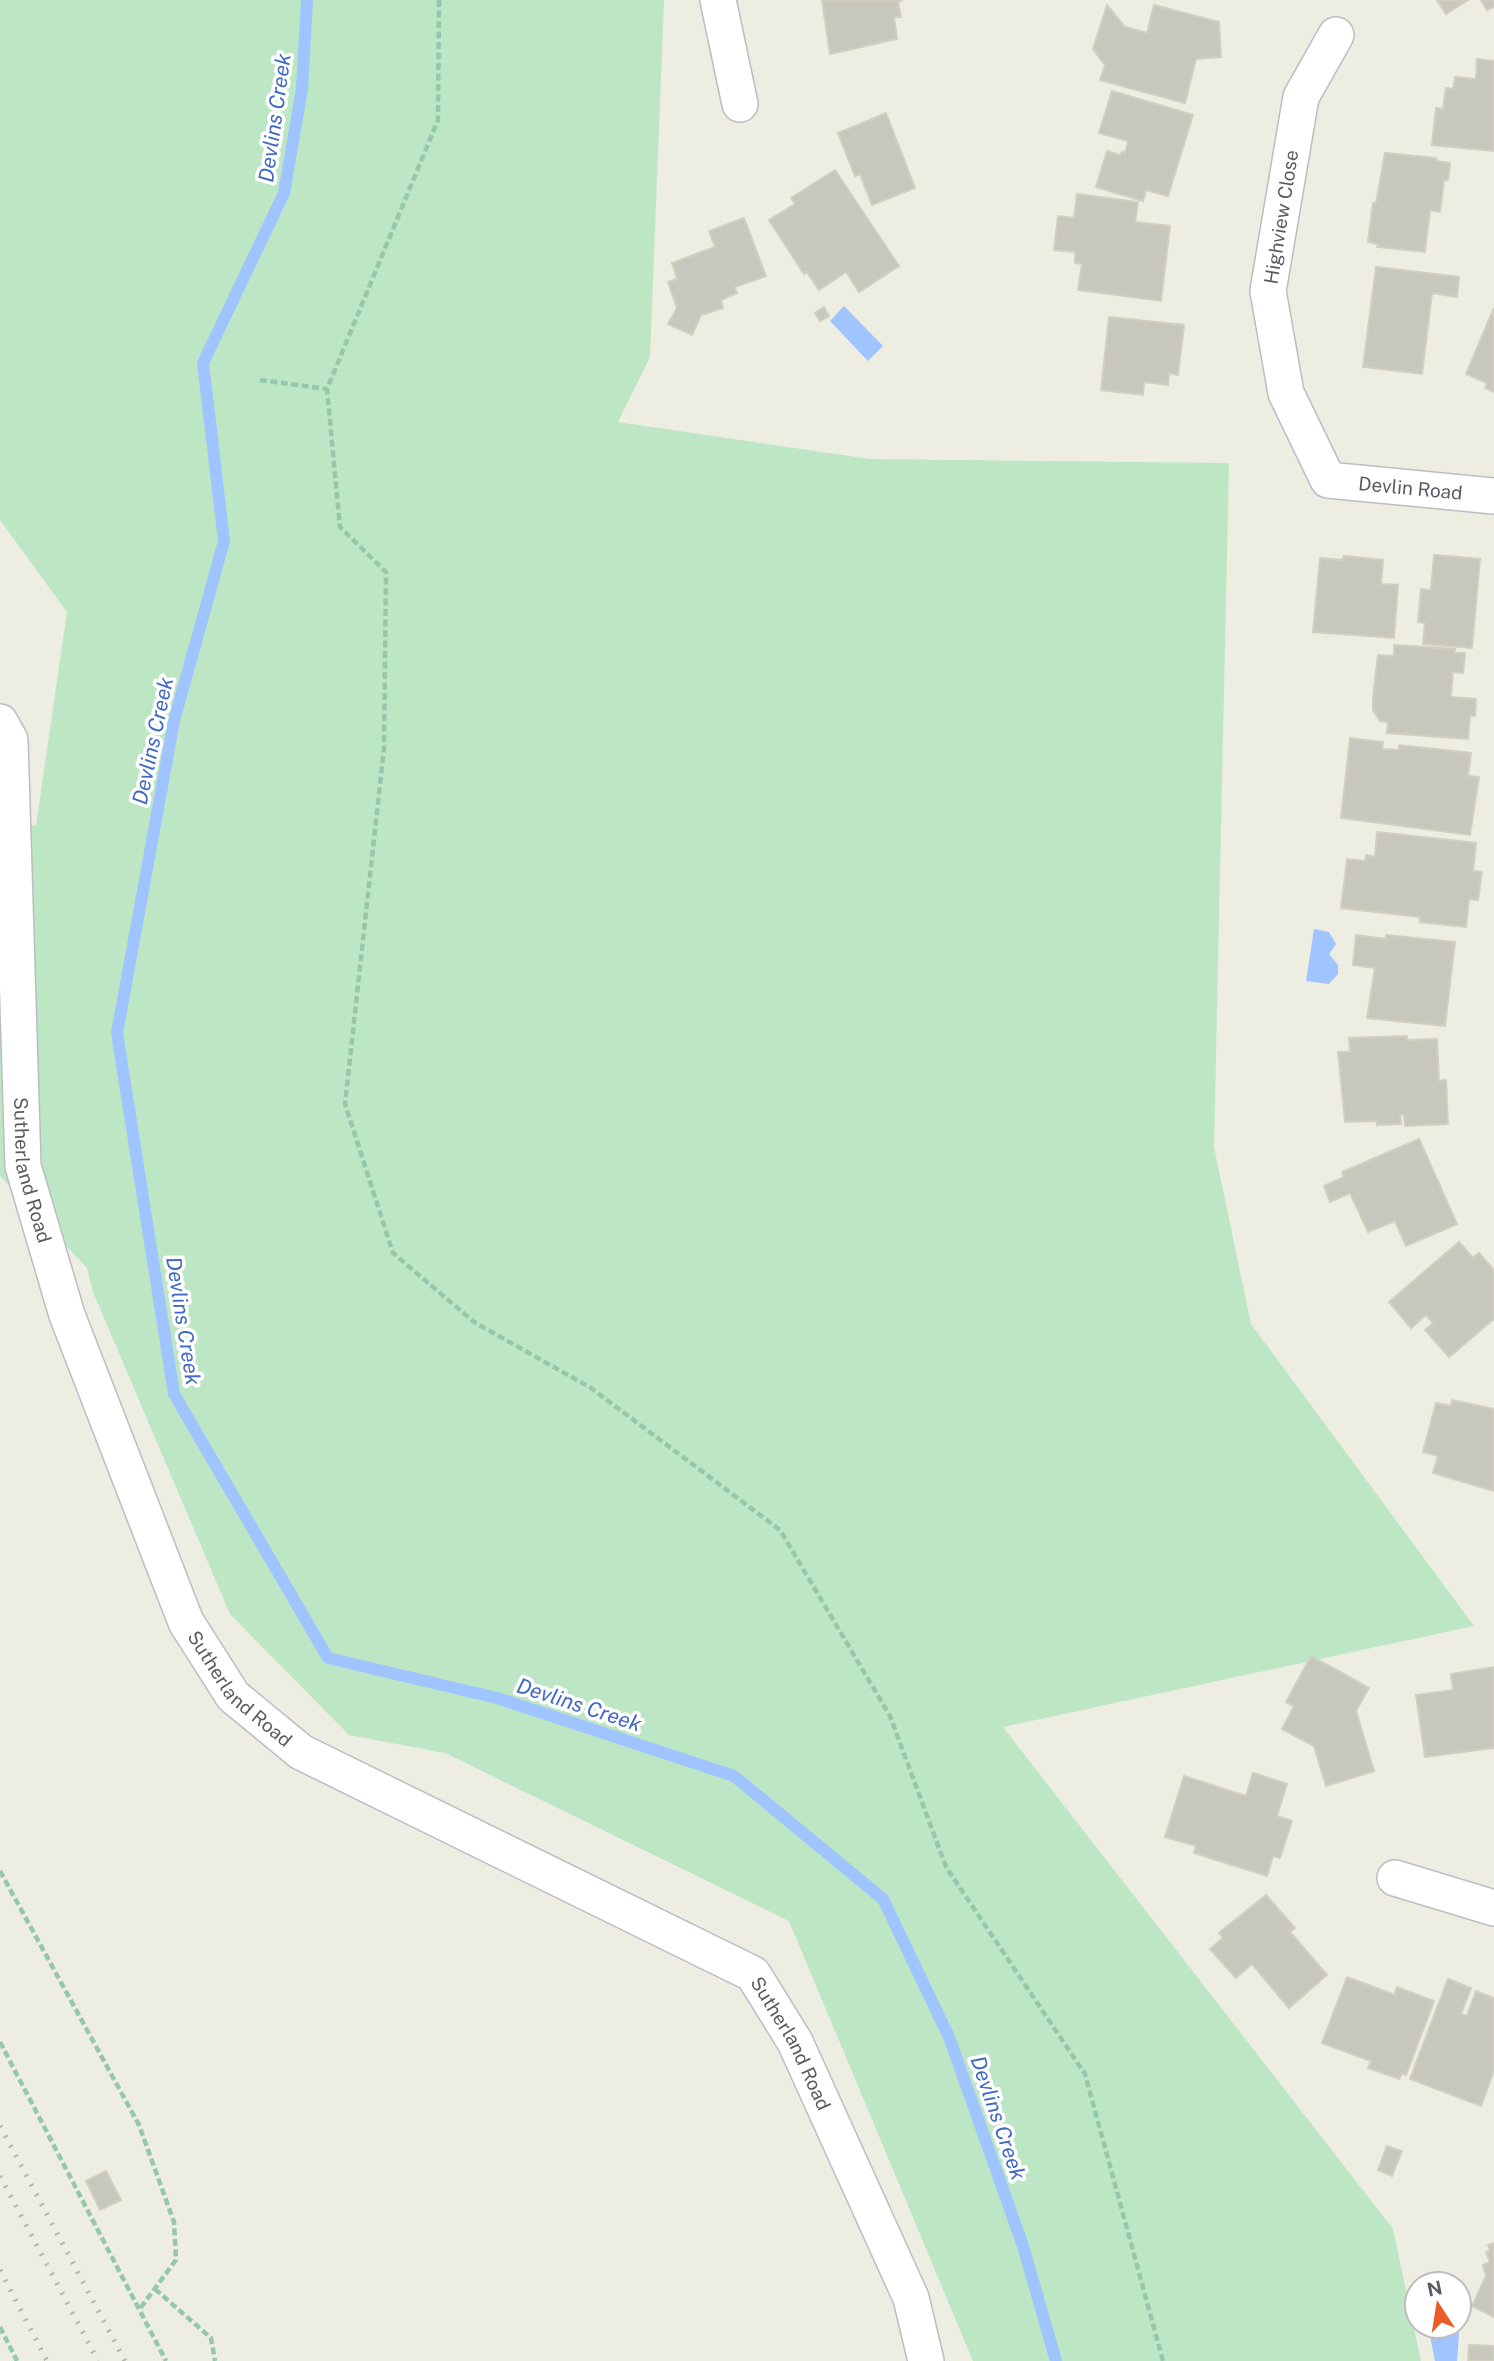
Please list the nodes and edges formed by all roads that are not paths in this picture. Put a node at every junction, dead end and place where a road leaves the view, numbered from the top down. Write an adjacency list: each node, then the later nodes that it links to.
1 (718, 0): 3 (street)
2 (1336, 35): 4 (street, Highview Close)
3 (740, 104)
4 (1328, 480): 5 (street, Devlin Road)
5 (1494, 496)
6 (0, 722): 9 (street, Sutherland Road)
7 (1395, 1878): 8 (street)
8 (1494, 1908)
9 (926, 2361)

